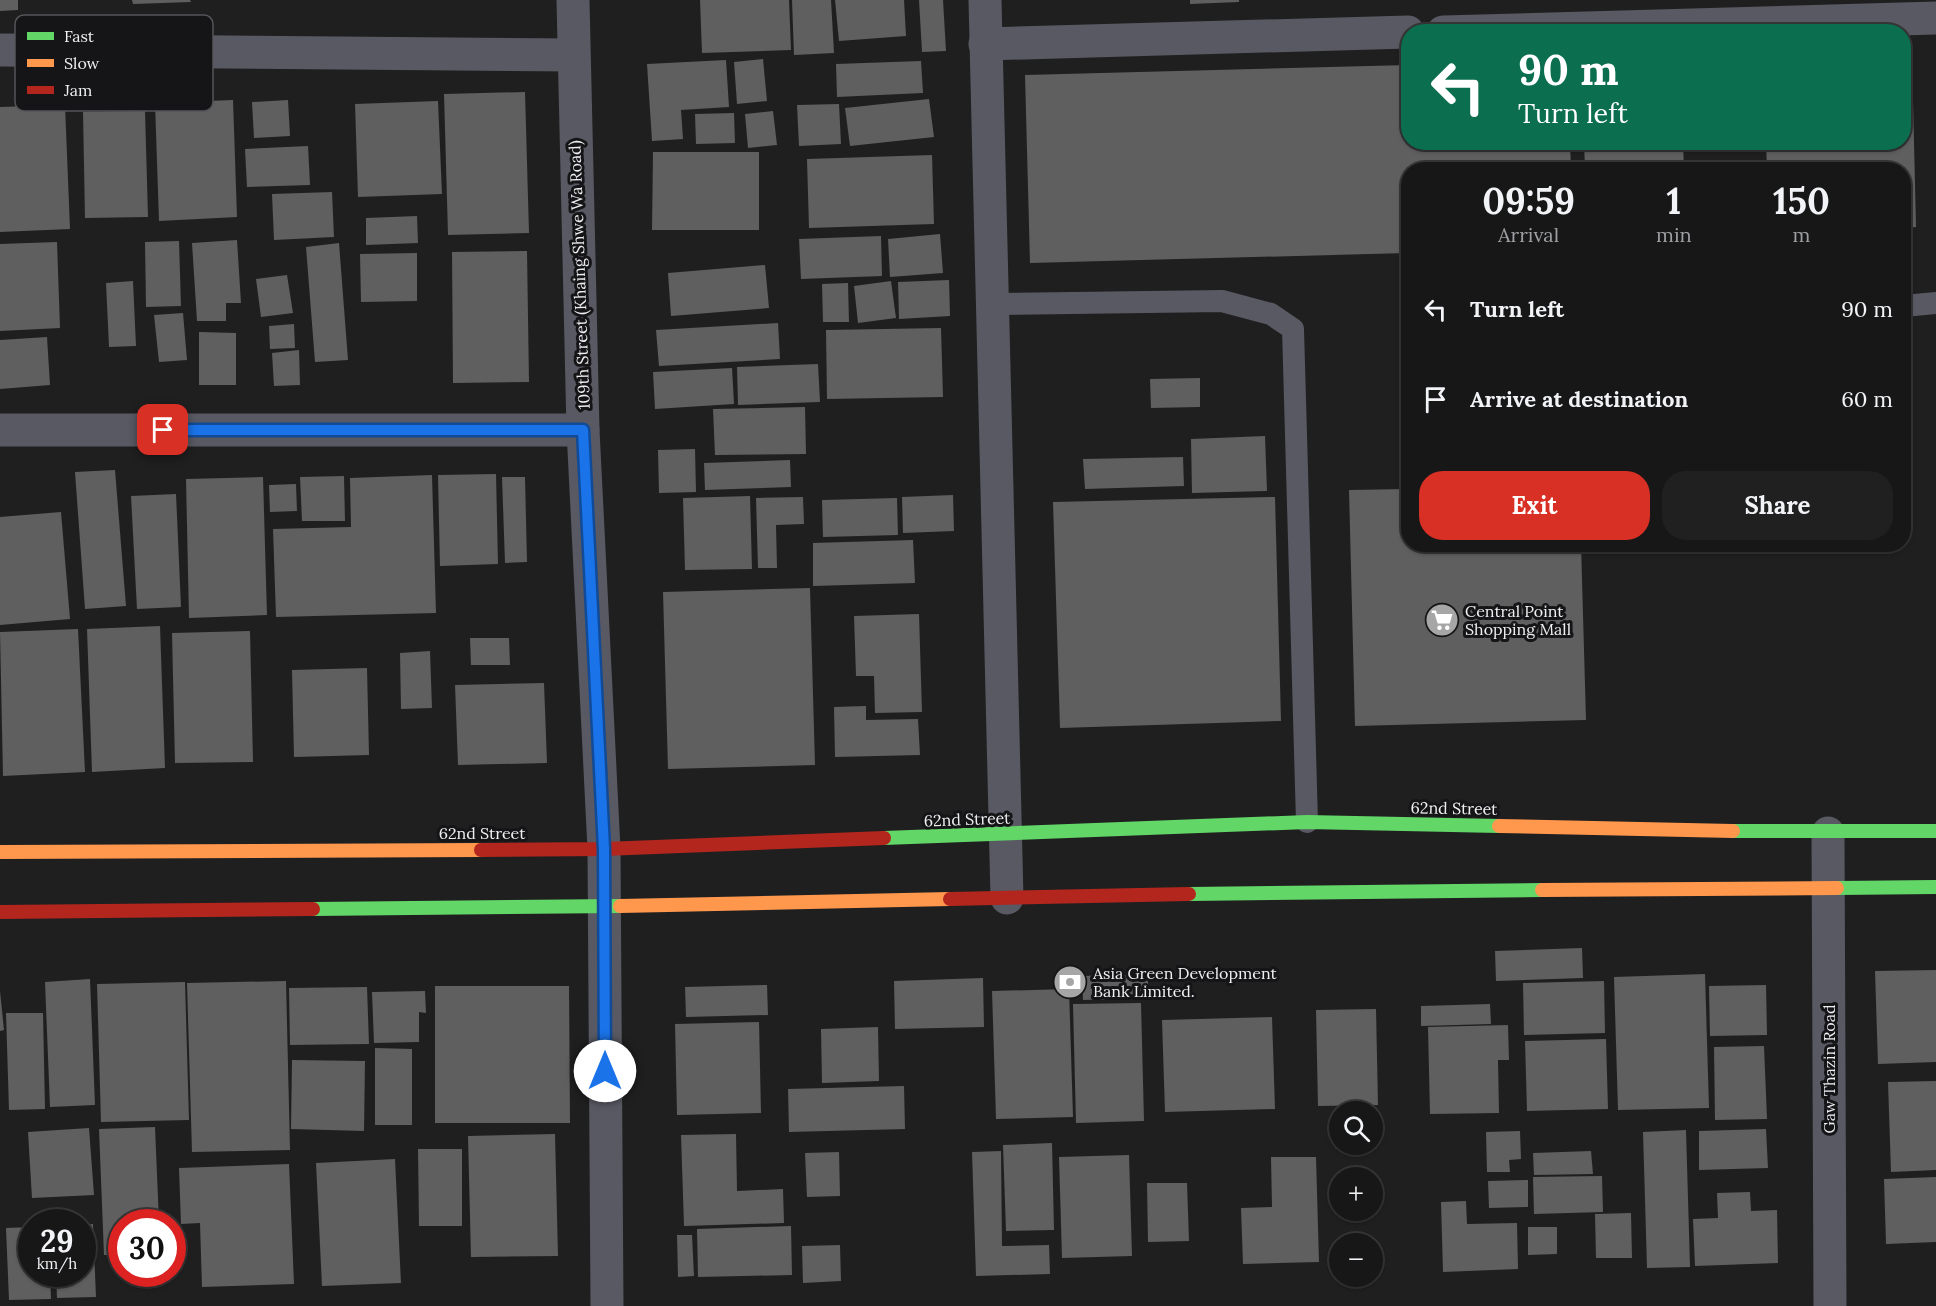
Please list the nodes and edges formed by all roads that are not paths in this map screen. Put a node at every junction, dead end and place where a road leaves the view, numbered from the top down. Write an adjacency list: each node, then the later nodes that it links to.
1 (573, 0): 10 (street, 109th Street (Khaing Shwe Wa Road))
2 (985, 0): 6 (street)
3 (1936, 18): 4 (street)
4 (1725, 24)
5 (1401, 33): 6 (street)
6 (985, 45): 12 (street)
7 (0, 50): 8 (street)
8 (15, 50)
9 (213, 52): 10 (street)
10 (573, 55): 15 (street, 109th Street (Khaing Shwe Wa Road))
11 (1936, 303): 13 (lane)
12 (992, 304): 16 (lane); 19 (street)
13 (1911, 305)
14 (0, 430): 15 (street)
15 (583, 430): 20 (street, 109th Street (Khaing Shwe Wa Road))
16 (1307, 822): 18 (main road, 62nd Street); 19 (main road, 62nd Street)
17 (1936, 831): 18 (main road, 62nd Street)
18 (1828, 833): 23 (street, Gaw Thazin Road)
19 (1006, 834): 20 (main road, 62nd Street); 24 (street)
20 (604, 849): 21 (main road, 62nd Street); 25 (street, 109th Street (Khaing Shwe Wa Road))
21 (0, 852)
22 (1936, 887): 23 (main road)
23 (1828, 889): 24 (main road); 28 (street, Gaw Thazin Road)
24 (1007, 898): 25 (main road)
25 (604, 906): 26 (main road); 27 (street, 109th Street (Khaing Shwe Wa Road))
26 (0, 912)
27 (607, 1306)
28 (1830, 1306)

